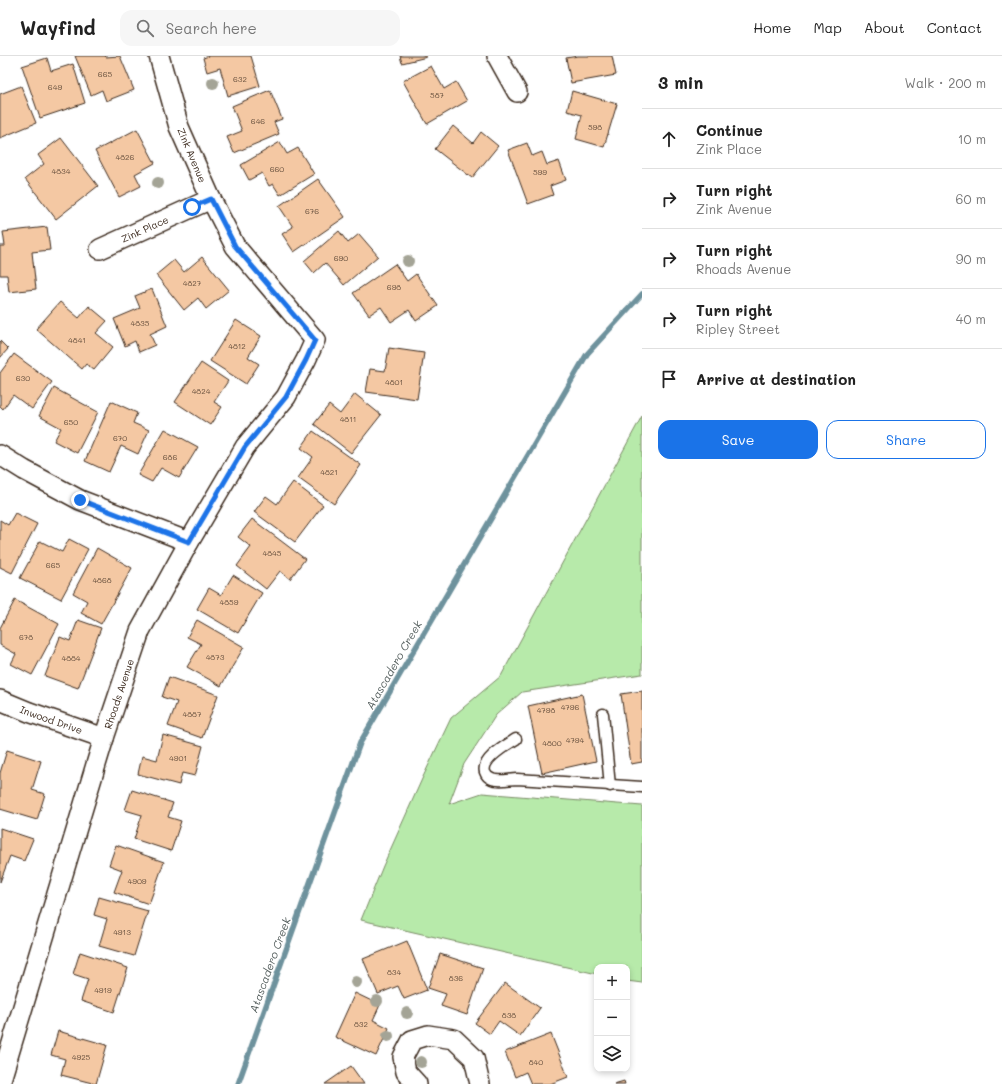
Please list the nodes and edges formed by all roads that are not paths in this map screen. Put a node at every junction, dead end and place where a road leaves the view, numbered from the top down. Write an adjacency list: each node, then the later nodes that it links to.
1 (159, 56): 4 (street, Zink Avenue)
2 (497, 56): 3 (street)
3 (517, 92)
4 (211, 199): 5 (street, Zink Place); 6 (street, Zink Avenue)
5 (100, 249)
6 (315, 340): 8 (street, Rhoads Avenue)
7 (0, 455): 8 (street)
8 (189, 542): 11 (street, Rhoads Avenue)
9 (0, 700): 11 (street, Inwood Drive)
10 (603, 714): 13 (lane)
11 (104, 738): 15 (street, Rhoads Avenue)
12 (516, 739): 13 (lane)
13 (610, 786): 14 (lane)
14 (642, 787)
15 (0, 1083)
16 (417, 1084): 17 (street)
17 (480, 1084)

